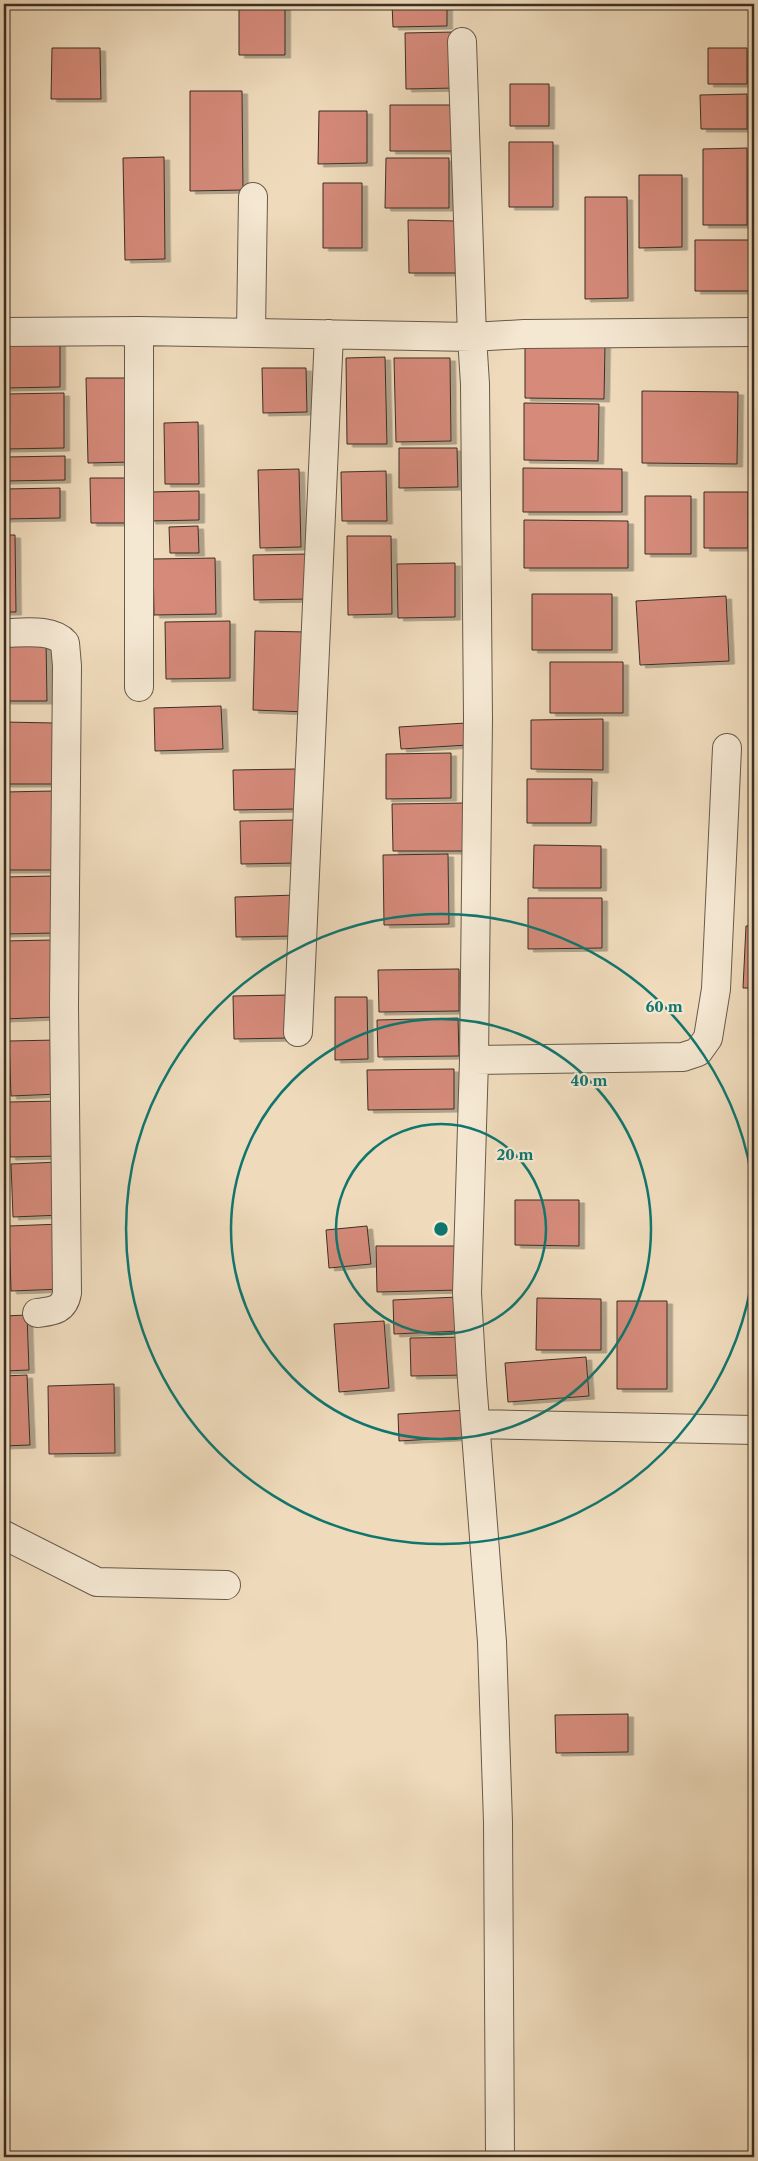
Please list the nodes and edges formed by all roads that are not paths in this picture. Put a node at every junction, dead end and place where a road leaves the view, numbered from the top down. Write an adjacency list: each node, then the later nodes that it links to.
1 (462, 42): 8 (street)
2 (253, 197): 5 (street)
3 (139, 331): 4 (street); 5 (street); 10 (street)
4 (4, 332)
5 (251, 332): 7 (street)
6 (754, 332): 8 (street)
7 (329, 334): 8 (street); 12 (street)
8 (472, 337): 13 (street)
9 (4, 633): 14 (street)
10 (139, 687)
11 (727, 748): 13 (street)
12 (298, 1032)
13 (474, 1060): 15 (street)
14 (36, 1313)
15 (477, 1424): 16 (street); 19 (street)
16 (754, 1430)
17 (4, 1535): 18 (street)
18 (226, 1585)
19 (500, 2157)

